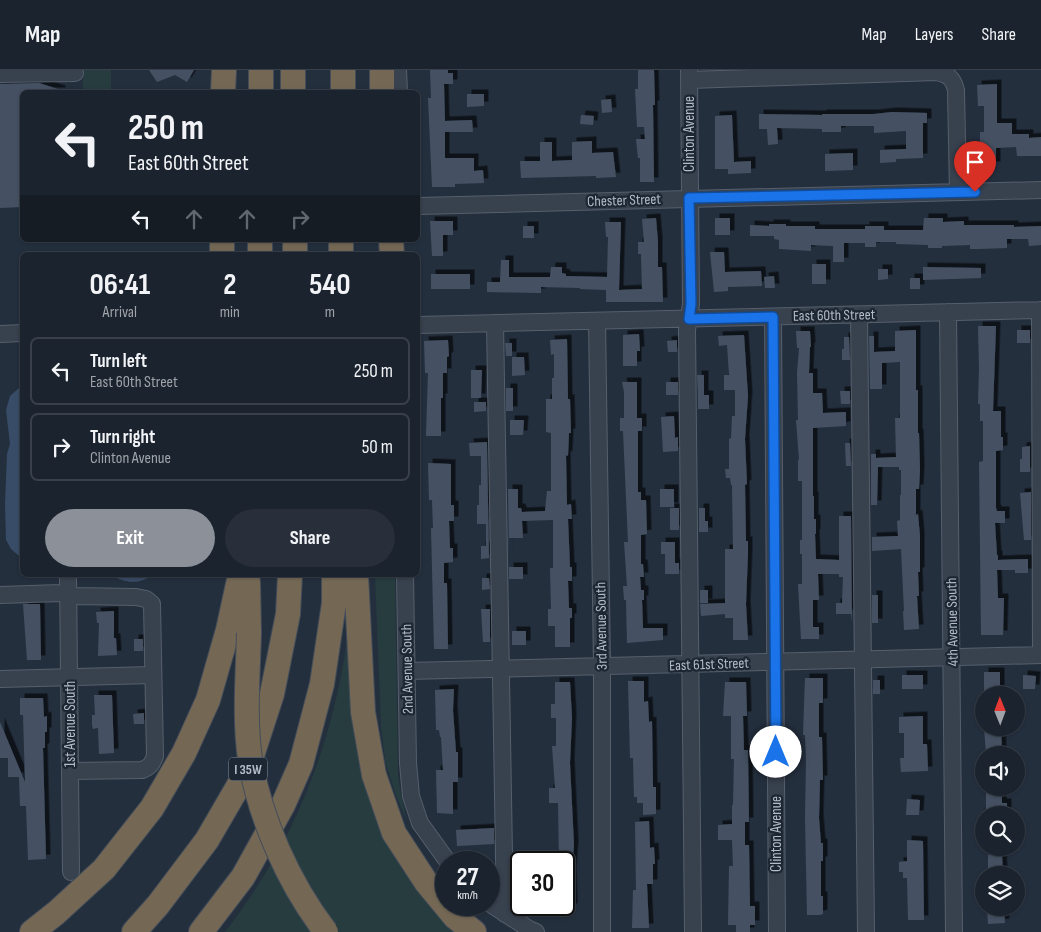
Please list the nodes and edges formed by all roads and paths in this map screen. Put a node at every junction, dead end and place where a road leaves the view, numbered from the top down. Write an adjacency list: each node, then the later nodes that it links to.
1 (224, 70): 11 (highway)
2 (261, 70): 12 (highway)
3 (293, 70): 13 (highway)
4 (344, 70): 14 (highway)
5 (382, 70): 15 (highway)
6 (398, 70): 16 (street)
7 (42, 72): 8 (street); 9 (street)
8 (76, 73)
9 (0, 74)
10 (689, 75): 18 (street); 19 (street, Clinton Avenue)
11 (223, 90)
12 (261, 90)
13 (293, 90)
14 (343, 90)
15 (382, 90)
16 (398, 90)
17 (1041, 190): 18 (street, Chester Street)
18 (958, 192): 19 (street, Chester Street)
19 (689, 198): 20 (street, Chester Street); 25 (street, Clinton Avenue)
20 (420, 206)
21 (1040, 310): 22 (street, East 60th Street); 41 (street)
22 (948, 312): 23 (street, East 60th Street); 43 (street, 4th Avenue South)
23 (859, 314): 24 (street, East 60th Street); 44 (street)
24 (773, 317): 25 (street, East 60th Street); 45 (street, Clinton Avenue)
25 (689, 319): 26 (street, East 60th Street); 46 (street, Clinton Avenue)
26 (597, 321): 27 (street, East 60th Street); 47 (street, 3rd Avenue South)
27 (495, 323): 28 (street, East 60th Street); 48 (street)
28 (420, 325)
29 (20, 333): 30 (street)
30 (0, 334)
31 (68, 577): 39 (street, 1st Avenue South)
32 (240, 577): 40 (highway)
33 (248, 577): 40 (highway)
34 (290, 577): 61 (highway, I 35W)
35 (334, 577): 62 (highway)
36 (356, 577): 56 (highway)
37 (405, 577): 49 (street, 2nd Avenue South)
38 (0, 595): 39 (street)
39 (69, 595): 50 (street); 51 (street, 1st Avenue South)
40 (238, 631): 60 (highway); 63 (highway, bridge)
41 (1041, 650)
42 (1041, 655): 43 (street, East 61st Street)
43 (952, 656): 44 (street, East 61st Street); 70 (street, 4th Avenue South)
44 (864, 660): 45 (street, East 61st Street); 69 (street)
45 (776, 662): 46 (street, East 61st Street); 68 (street, Clinton Avenue)
46 (690, 665): 47 (street, East 61st Street); 67 (street, Clinton Avenue)
47 (602, 667): 48 (street, East 61st Street); 66 (street, 3rd Avenue South)
48 (502, 670): 49 (street, East 61st Street); 59 (street)
49 (407, 671): 54 (street, 2nd Avenue South)
50 (153, 675): 51 (street); 53 (street)
51 (70, 678): 52 (street); 53 (street, 1st Avenue South)
52 (0, 679)
53 (70, 771): 55 (street, 1st Avenue South)
54 (440, 851)
55 (71, 872)
56 (426, 882): 57 (highway); 64 (highway)
57 (435, 890)
58 (467, 916): 59 (highway)
59 (499, 923): 65 (street)
60 (32, 932)
61 (134, 932)
62 (201, 932)
63 (326, 932)
64 (474, 932)
65 (536, 932)
66 (602, 932)
67 (693, 932)
68 (777, 932)
69 (866, 932)
70 (954, 932)

